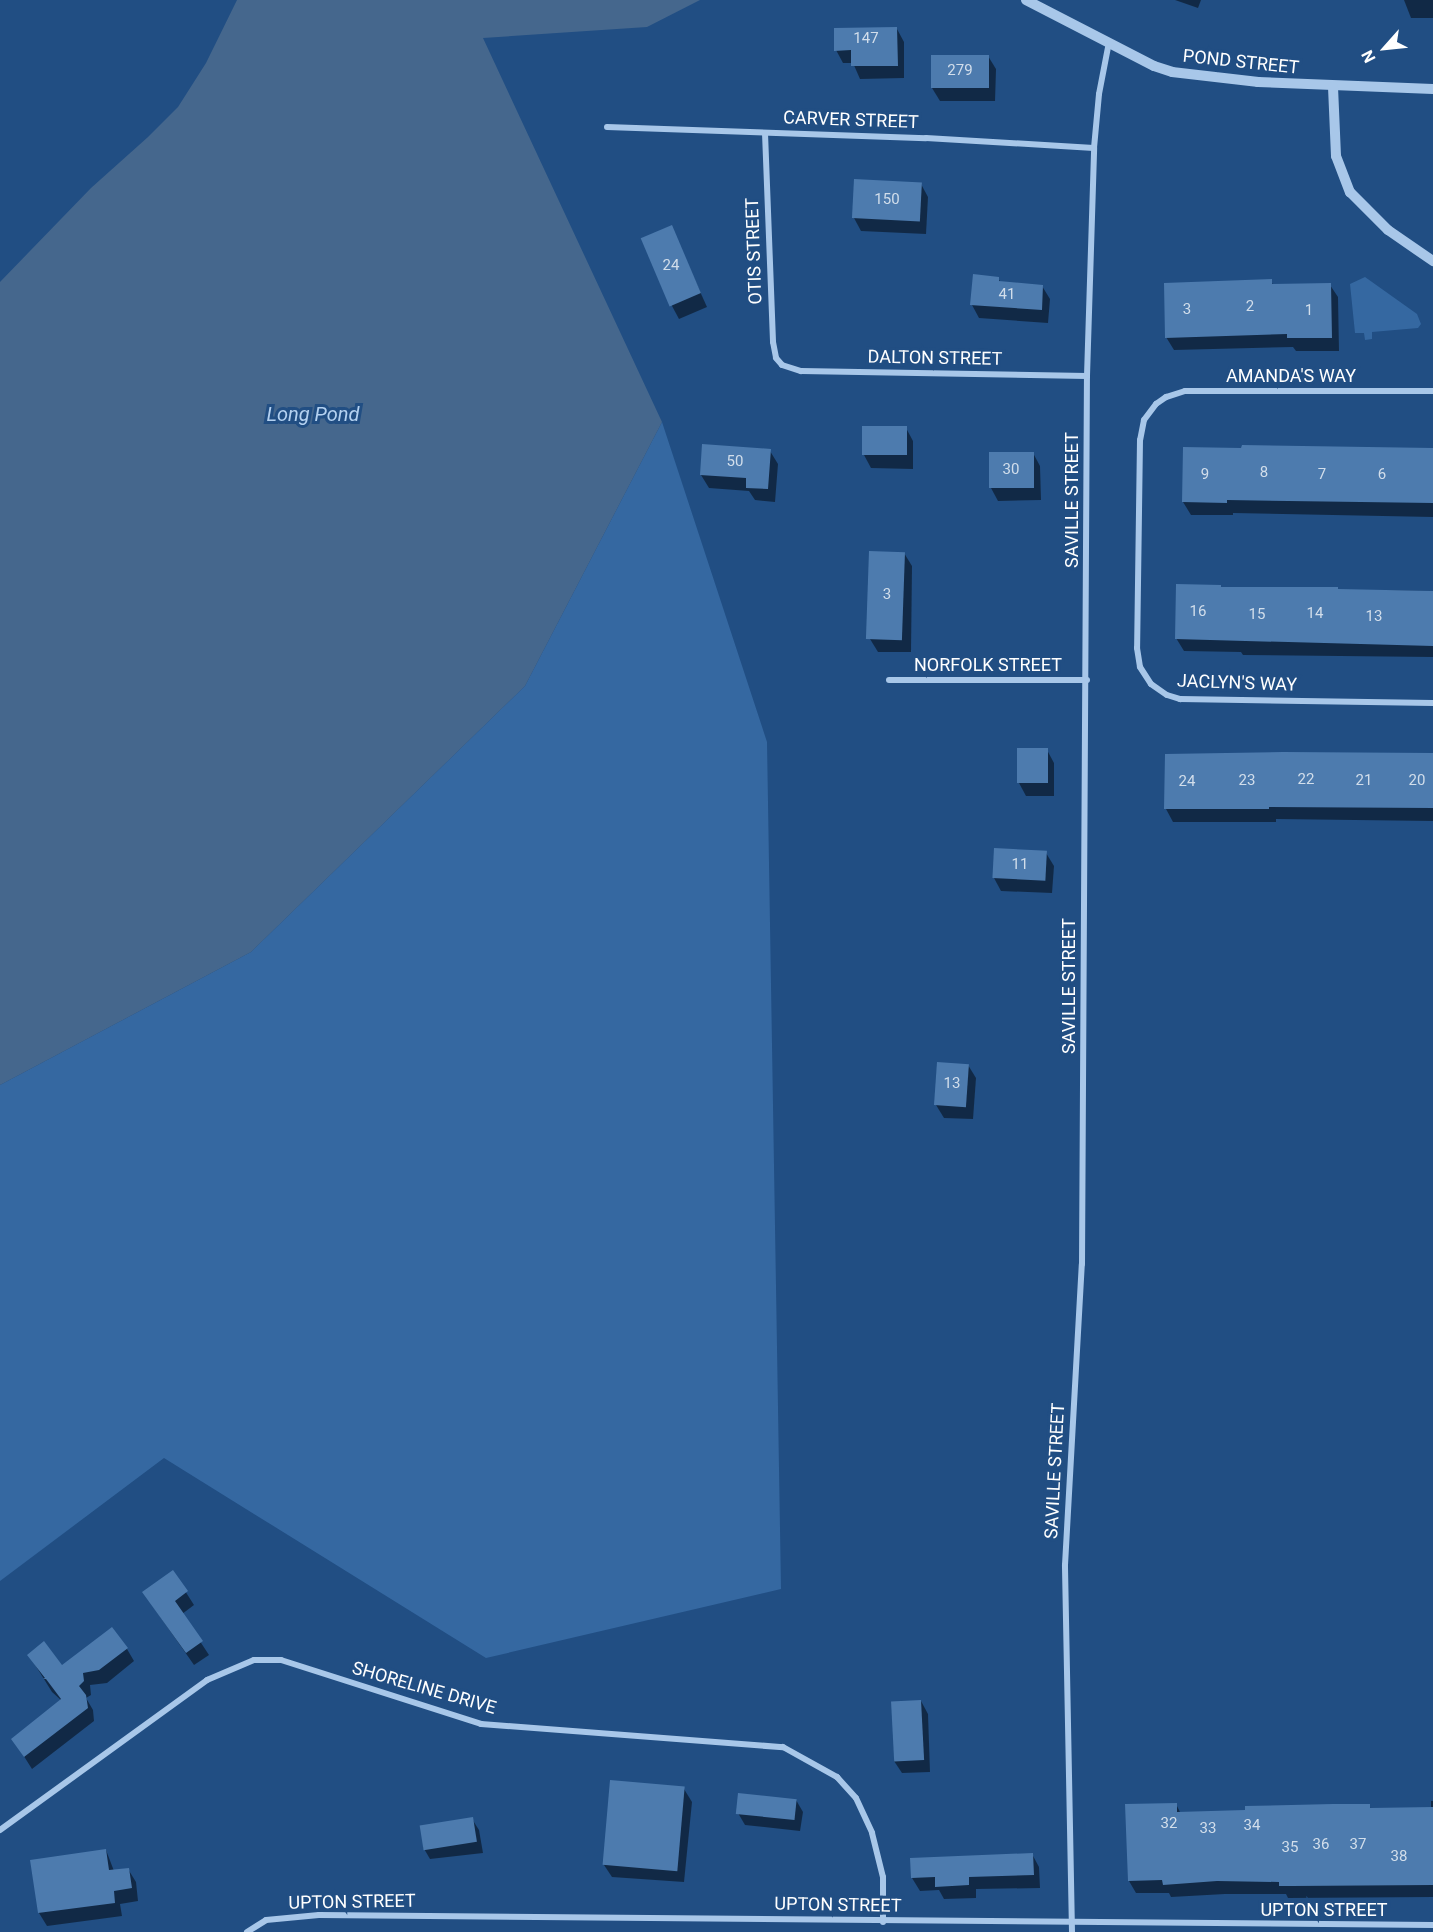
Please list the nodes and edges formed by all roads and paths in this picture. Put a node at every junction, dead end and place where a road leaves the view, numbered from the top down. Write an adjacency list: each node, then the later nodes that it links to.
1 (1026, 0): 2 (street, POND STREET)
2 (1109, 42): 3 (street, POND STREET); 7 (street, SAVILLE STREET)
3 (1334, 87): 4 (street, POND STREET); 8 (street)
4 (1433, 89)
5 (607, 127): 6 (street, CARVER STREET)
6 (765, 133): 7 (street, CARVER STREET); 9 (street, OTIS STREET)
7 (1094, 148): 10 (street, SAVILLE STREET)
8 (1433, 261)
9 (782, 365): 10 (street, DALTON STREET)
10 (1087, 376): 14 (street, SAVILLE STREET)
11 (1432, 390): 12 (street, AMANDA'S WAY)
12 (1156, 404): 15 (street, JACLYN'S WAY)
13 (889, 680): 14 (street, NORFOLK STREET)
14 (1087, 680): 18 (street, SAVILLE STREET)
15 (1433, 703)
16 (0, 1830): 17 (street, SHORELINE DRIVE)
17 (883, 1922): 18 (street, UPTON STREET); 20 (street, UPTON STREET)
18 (1072, 1924): 19 (street, UPTON STREET); 21 (street, SAVILLE STREET)
19 (1433, 1925)
20 (247, 1932)
21 (1072, 1932)

